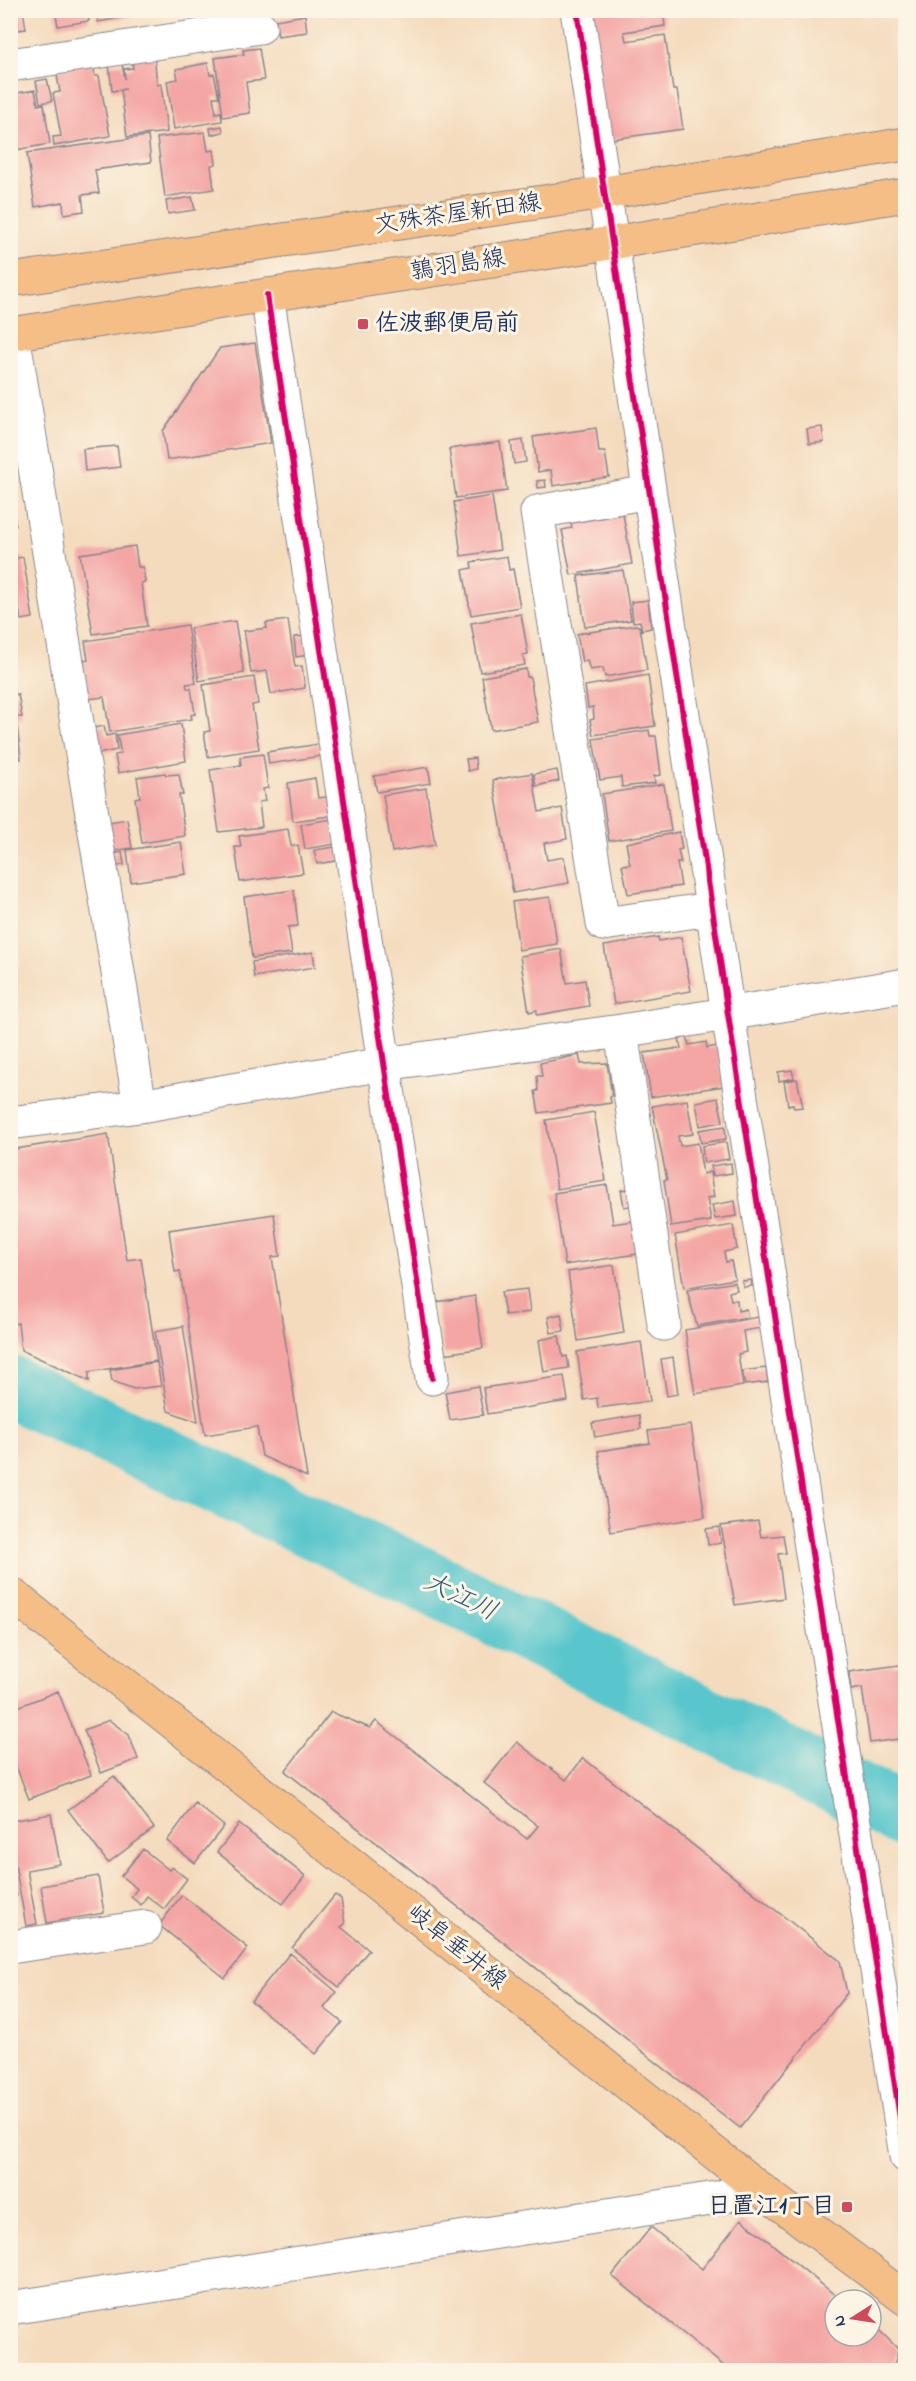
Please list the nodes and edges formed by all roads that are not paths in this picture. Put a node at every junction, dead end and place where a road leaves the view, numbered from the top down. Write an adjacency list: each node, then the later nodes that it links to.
1 (577, 10): 5 (street)
2 (260, 27): 3 (street)
3 (10, 66)
4 (906, 144): 5 (main road, 文殊茶屋新田線)
5 (604, 193): 7 (street); 8 (main road, 文殊茶屋新田線)
6 (906, 195): 7 (main road, 鶉羽島線)
7 (611, 243): 9 (main road, 鶉羽島線); 11 (street)
8 (10, 280)
9 (267, 295): 10 (main road, 鶉羽島線); 16 (street)
10 (12, 334): 17 (street)
11 (649, 492): 12 (street); 12 (street)
12 (712, 909): 14 (street)
13 (906, 985): 14 (street)
14 (728, 1014): 15 (street); 24 (street)
15 (621, 1031): 16 (street); 19 (street)
16 (384, 1064): 17 (street); 20 (street)
17 (140, 1106): 18 (street)
18 (10, 1123)
19 (664, 1324)
20 (432, 1378)
21 (10, 1593): 25 (main road, 岐阜垂井線)
22 (145, 1927): 23 (street)
23 (10, 1947)
24 (906, 2156)
25 (751, 2182): 26 (main road, 岐阜垂井線); 27 (street)
26 (906, 2299)
27 (10, 2308)

